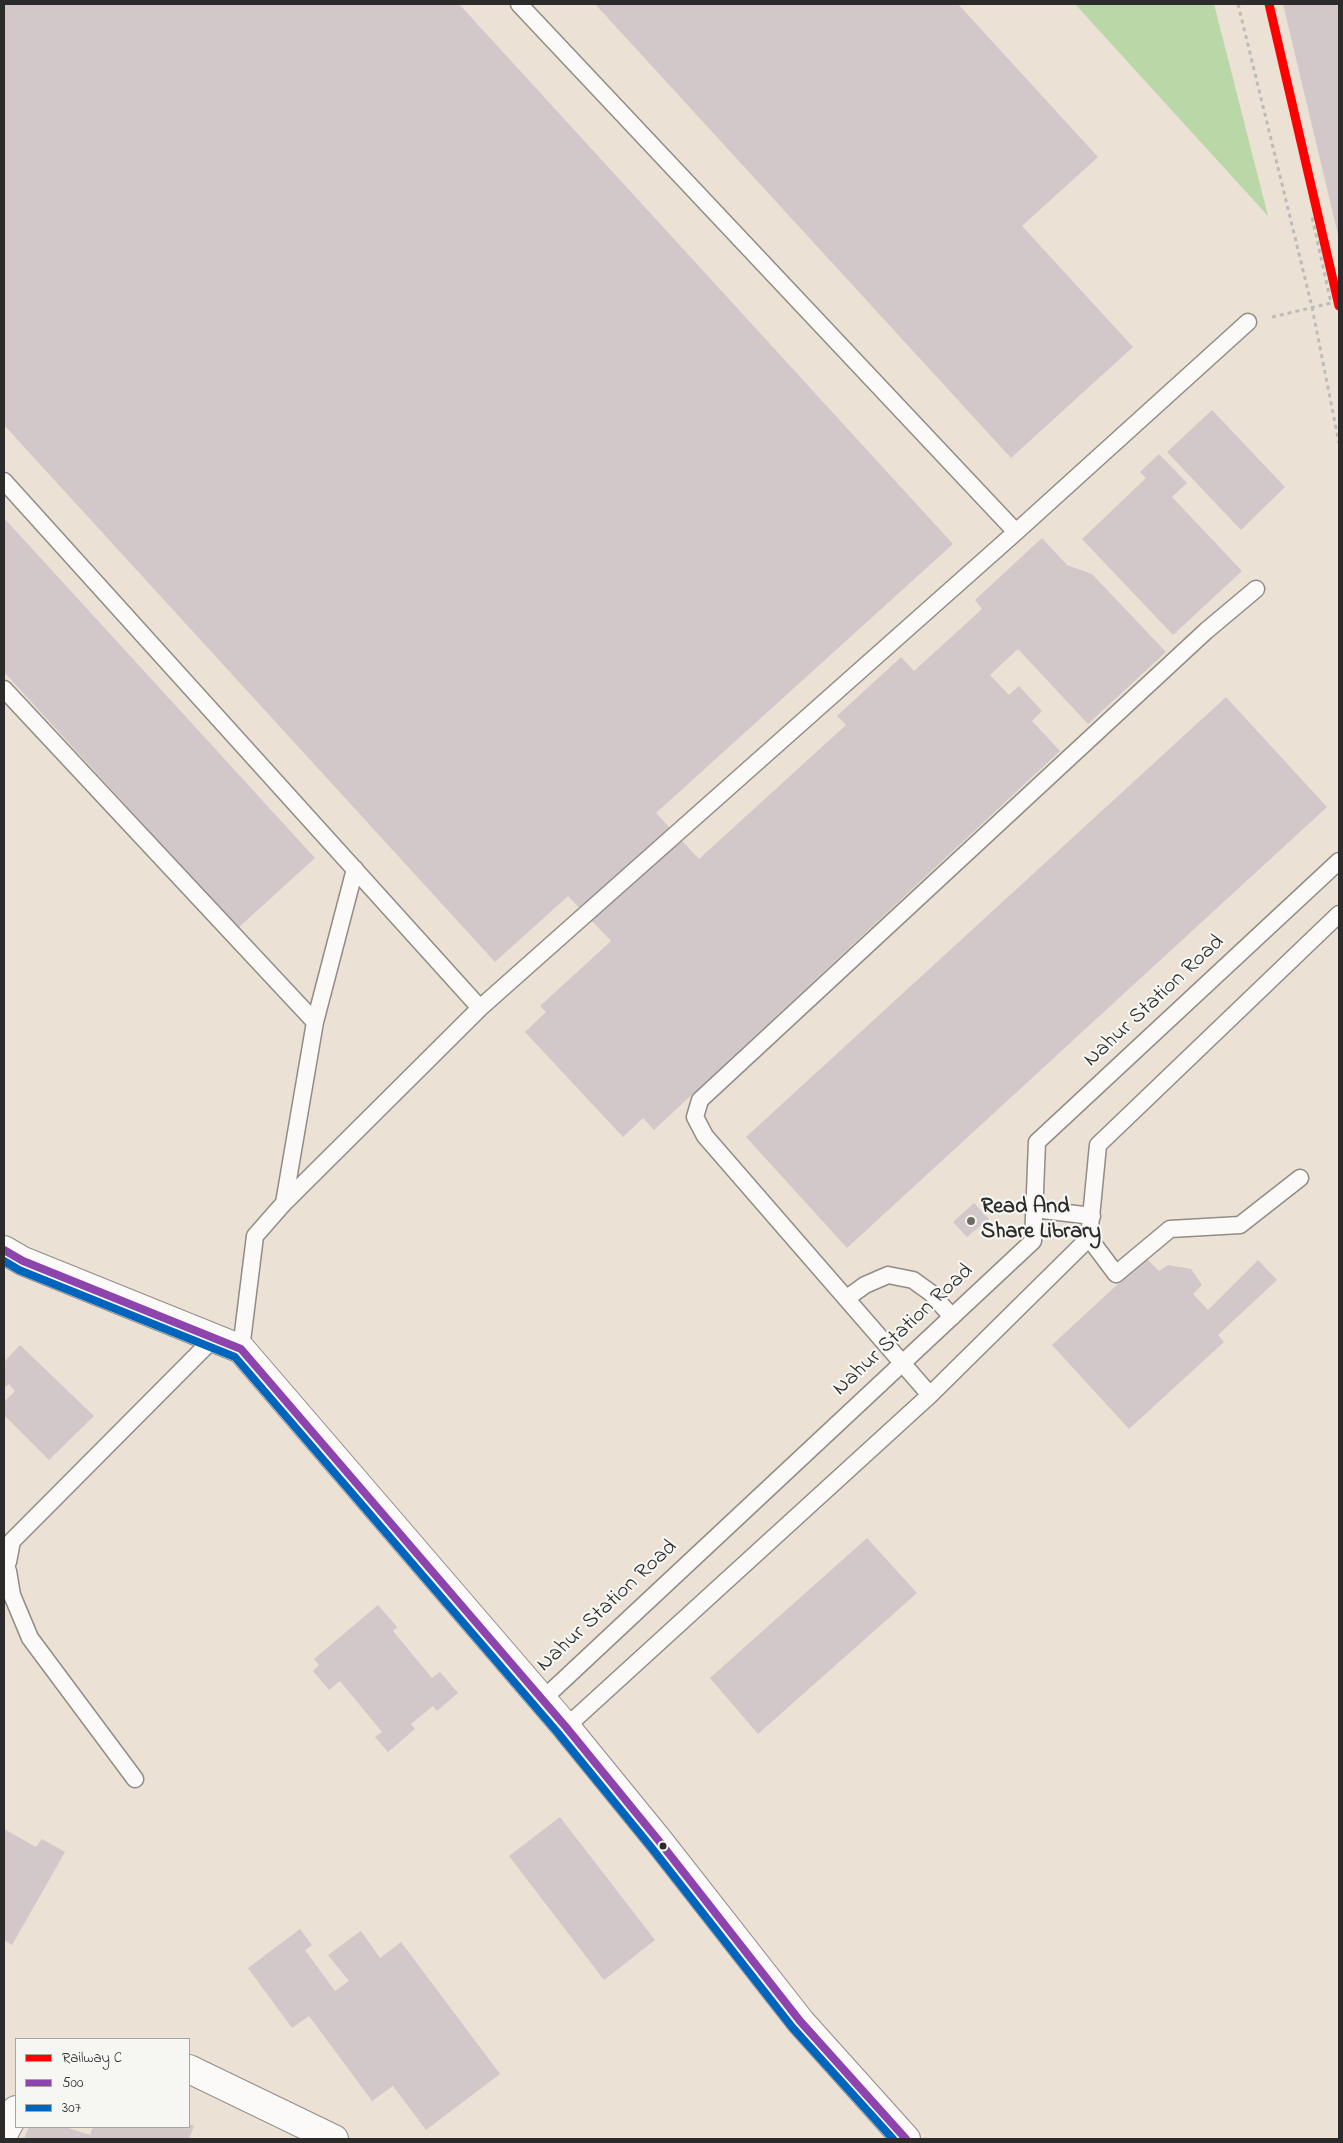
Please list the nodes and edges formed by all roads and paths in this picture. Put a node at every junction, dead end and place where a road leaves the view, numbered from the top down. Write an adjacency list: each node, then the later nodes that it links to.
1 (519, 4): 8 (lane)
2 (1238, 4): 4 (path)
3 (1312, 217): 4 (path)
4 (1312, 308): 5 (path); 6 (path)
5 (1248, 322): 8 (lane)
6 (1339, 443)
7 (4, 481): 12 (lane)
8 (1016, 532): 14 (lane)
9 (1256, 589): 22 (lane)
10 (4, 689): 15 (lane)
11 (1339, 861): 18 (lane, Nahur Station Road)
12 (355, 869): 14 (lane); 15 (lane)
13 (1339, 914): 19 (lane)
14 (480, 1008): 17 (lane)
15 (315, 1022): 17 (lane)
16 (1300, 1178): 20 (lane)
17 (284, 1203): 25 (lane)
18 (1034, 1209): 19 (lane); 23 (lane, Nahur Station Road)
19 (1092, 1216): 20 (lane)
20 (1089, 1238): 27 (lane)
21 (4, 1250): 24 (street)
22 (846, 1298): 23 (lane); 26 (lane)
23 (952, 1317): 26 (lane, Nahur Station Road)
24 (214, 1338): 25 (street); 30 (lane)
25 (241, 1349): 28 (street)
26 (903, 1363): 27 (lane); 28 (lane, Nahur Station Road)
27 (930, 1395): 29 (lane)
28 (542, 1700): 29 (street)
29 (566, 1726): 35 (street)
30 (135, 1779)
31 (190, 2069): 34 (street)
32 (15, 2112): 33 (street)
33 (4, 2133)
34 (334, 2139)
35 (906, 2139)

